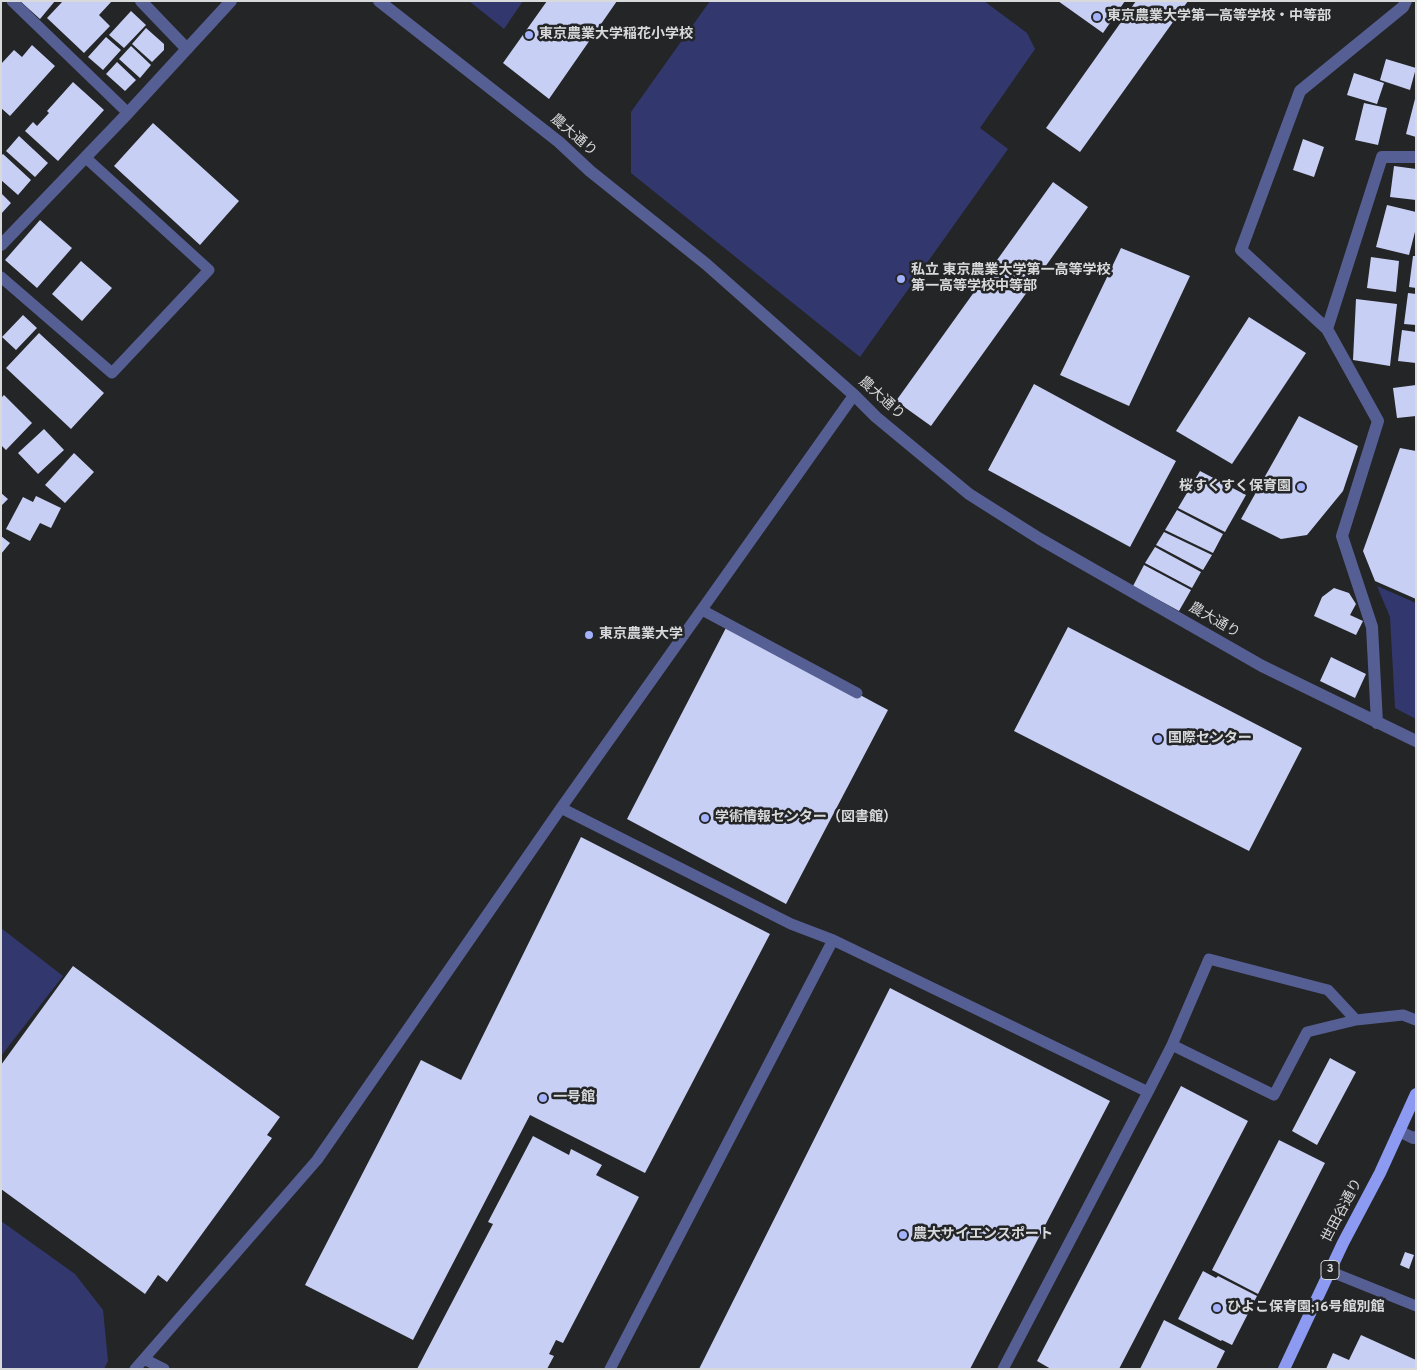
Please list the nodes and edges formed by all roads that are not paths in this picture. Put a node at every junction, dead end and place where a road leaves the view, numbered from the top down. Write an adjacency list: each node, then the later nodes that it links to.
1 (12, 1): 7 (lane)
2 (141, 1): 6 (street)
3 (231, 1): 6 (street)
4 (379, 1): 13 (street, 農大通り)
5 (1406, 1): 12 (street)
6 (187, 49): 7 (street)
7 (128, 114): 9 (street)
8 (1416, 157): 12 (street)
9 (86, 158): 10 (street); 11 (lane)
10 (1, 245)
11 (1, 277)
12 (1327, 329): 16 (street)
13 (854, 395): 14 (lane); 16 (street, 農大通り)
14 (702, 610): 15 (lane); 18 (lane)
15 (857, 693)
16 (1377, 723): 17 (street, 農大通り)
17 (1416, 741)
18 (561, 808): 19 (lane); 29 (lane)
19 (833, 940): 23 (lane); 32 (lane)
20 (1356, 1020): 21 (lane); 22 (lane); 22 (lane)
21 (1416, 1020)
22 (1172, 1045): 23 (lane)
23 (1148, 1092): 33 (lane)
24 (1416, 1094): 25 (main road, 世田谷通り / 3)
25 (1399, 1131): 26 (street); 27 (main road, 世田谷通り / 3)
26 (1416, 1137)
27 (1329, 1271): 28 (lane); 34 (main road, 世田谷通り / 3)
28 (1416, 1306)
29 (144, 1359): 30 (lane); 31 (lane)
30 (135, 1369)
31 (164, 1369)
32 (610, 1369)
33 (1003, 1369)
34 (1284, 1369)

